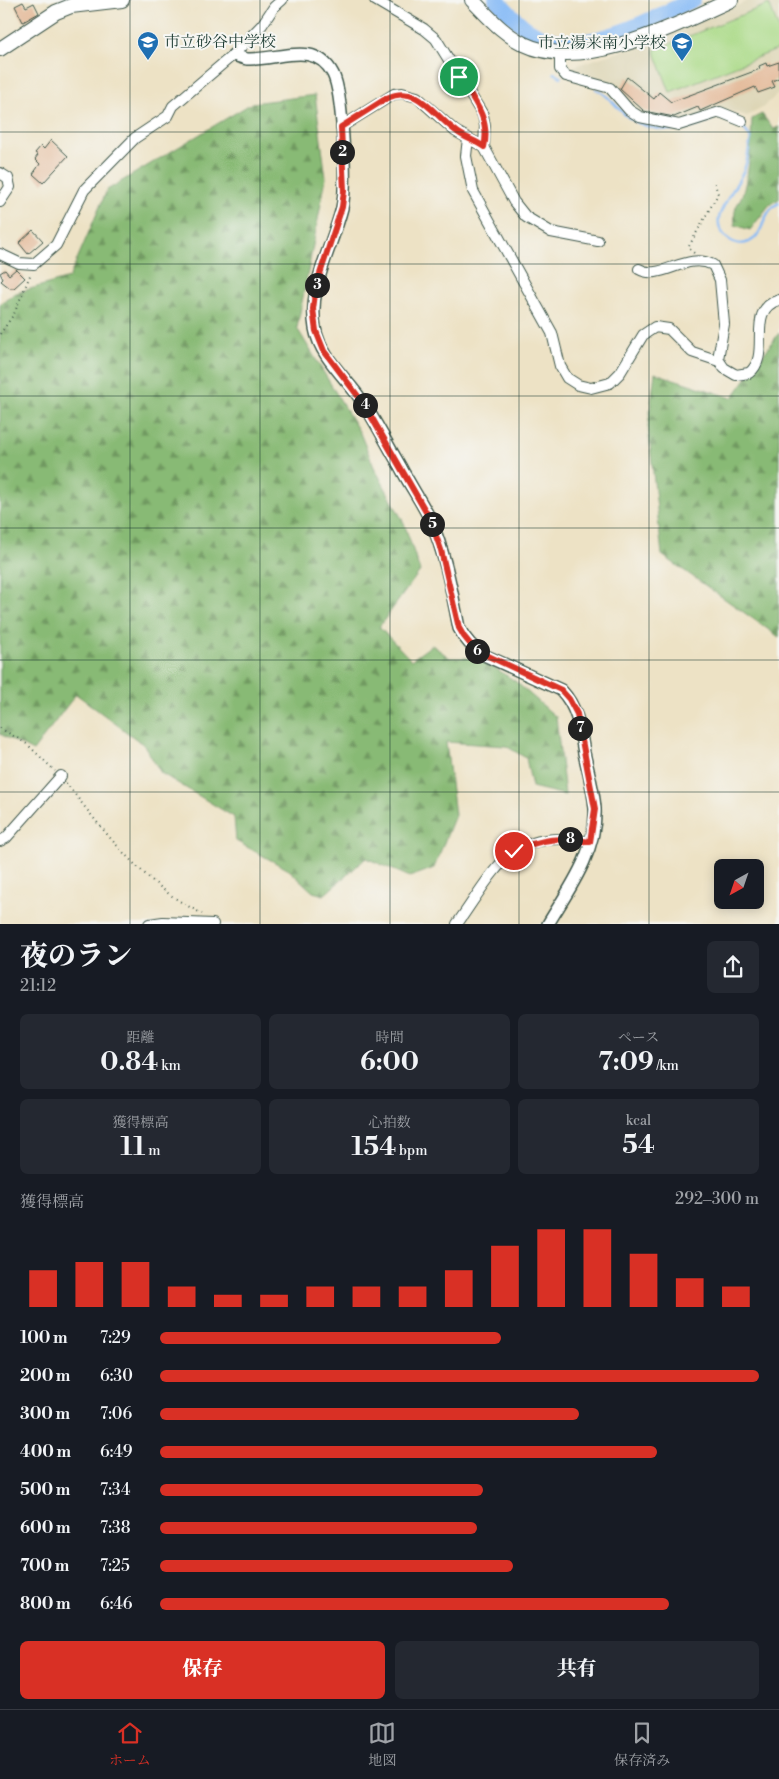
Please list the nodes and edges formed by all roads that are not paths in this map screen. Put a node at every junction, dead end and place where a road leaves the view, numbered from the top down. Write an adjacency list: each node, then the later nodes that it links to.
1 (122, 0): 6 (main road)
2 (282, 0): 8 (street)
3 (375, 0): 12 (street)
4 (472, 0): 7 (main road)
5 (731, 0): 7 (main road)
6 (0, 49)
7 (560, 54): 9 (street)
8 (232, 55): 10 (street); 16 (street)
9 (742, 121)
10 (341, 127): 11 (street); 22 (street)
11 (468, 138): 12 (street); 19 (street)
12 (484, 147): 15 (street)
13 (0, 173): 14 (street)
14 (0, 202)
15 (598, 241)
16 (0, 254)
17 (639, 269): 19 (street)
18 (779, 300): 19 (street)
19 (719, 361)
20 (61, 776): 21 (street)
21 (0, 841)
22 (590, 842): 25 (street); 26 (street)
23 (149, 924): 24 (street)
24 (213, 924)
25 (457, 924)
26 (548, 924)

